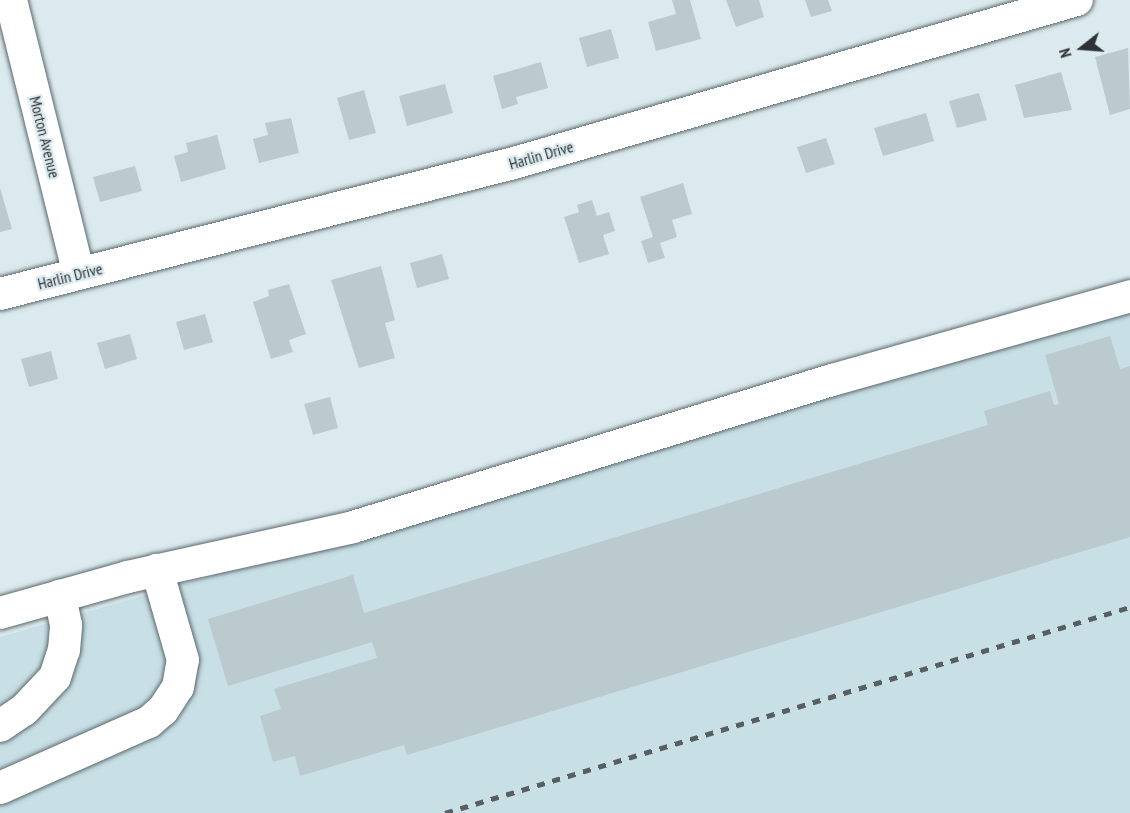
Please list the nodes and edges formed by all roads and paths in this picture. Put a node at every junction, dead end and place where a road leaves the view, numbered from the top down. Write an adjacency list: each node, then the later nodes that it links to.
1 (11, 0): 3 (street, Morton Avenue)
2 (1077, 0): 3 (street, Harlin Drive)
3 (79, 274): 4 (street, Harlin Drive)
4 (0, 294)
5 (1130, 296): 6 (street)
6 (157, 570): 7 (street); 10 (street)
7 (84, 589): 8 (street); 9 (street)
8 (0, 613)
9 (0, 726)
10 (0, 788)

